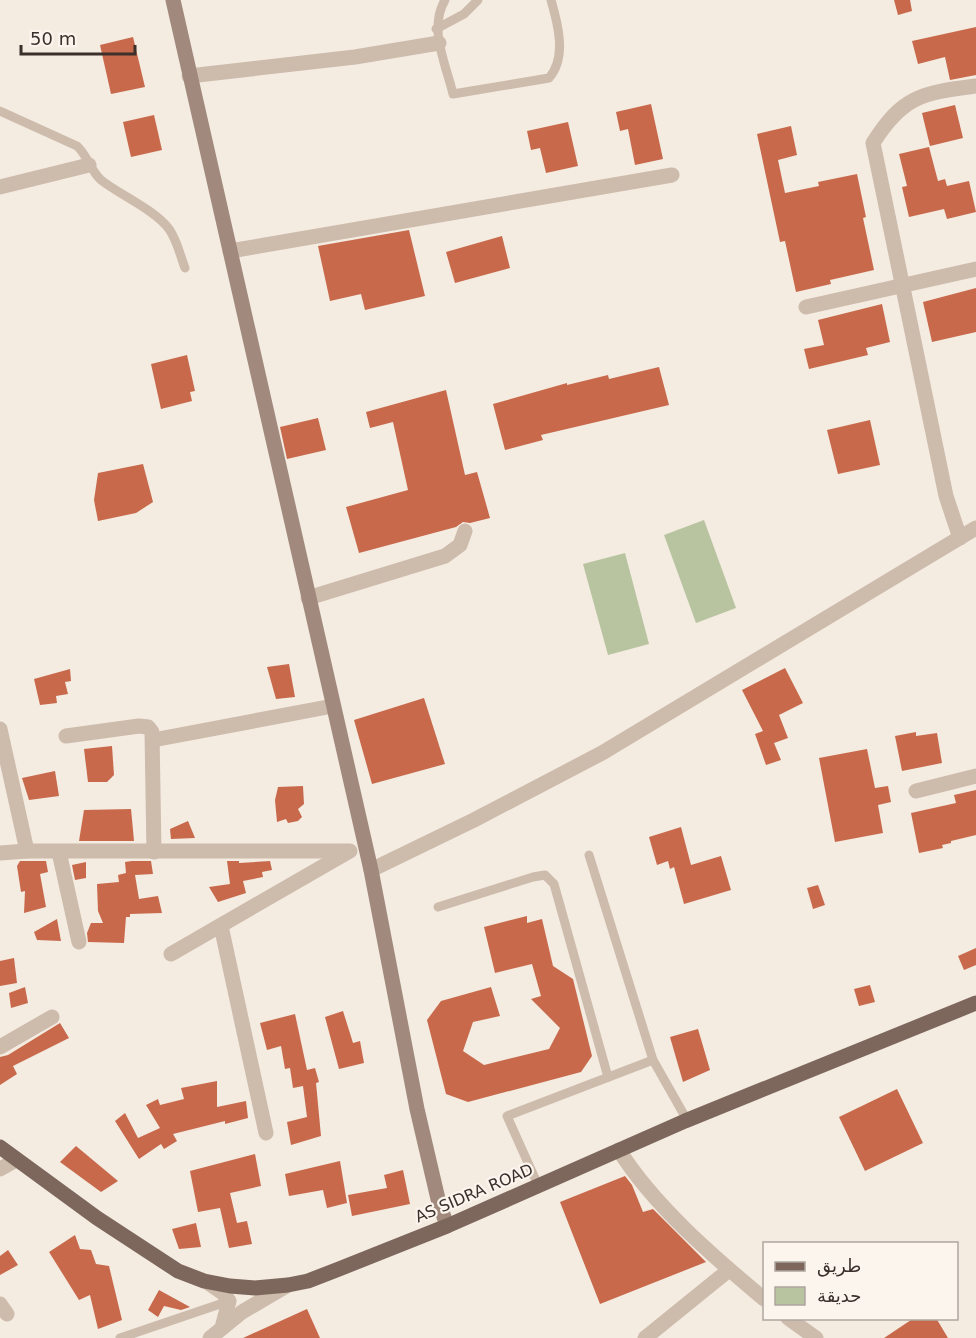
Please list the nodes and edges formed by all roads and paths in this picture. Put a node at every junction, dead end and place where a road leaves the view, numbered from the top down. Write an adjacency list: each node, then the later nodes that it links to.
1 (173, 0): 6 (street)
2 (445, 0): 5 (lane)
3 (478, 0): 5 (lane)
4 (551, 0): 5 (lane)
5 (438, 36): 6 (street)
6 (189, 76): 12 (street)
7 (976, 86): 15 (street)
8 (0, 111): 9 (lane)
9 (89, 165): 11 (street); 13 (lane)
10 (672, 175): 12 (street)
11 (0, 187)
12 (230, 251): 20 (street)
13 (185, 268)
14 (976, 269): 15 (street)
15 (904, 285): 16 (street); 19 (street)
16 (806, 307)
17 (976, 528): 19 (street)
18 (465, 531): 20 (street)
19 (960, 538): 34 (street)
20 (308, 598): 21 (street)
21 (333, 706): 24 (street); 27 (street)
22 (0, 729): 28 (street)
23 (66, 735): 24 (street)
24 (153, 740): 31 (street)
25 (976, 776): 26 (street)
26 (916, 791)
27 (365, 845): 29 (street); 34 (street)
28 (27, 851): 30 (street); 32 (street)
29 (350, 851): 31 (street); 36 (street)
30 (59, 852): 31 (street); 37 (street)
31 (154, 852)
32 (0, 853)
33 (589, 855): 42 (lane)
34 (371, 870): 51 (street)
35 (438, 908): 43 (lane)
36 (221, 926): 38 (street); 45 (street)
37 (79, 942)
38 (171, 954)
39 (976, 1003): 44 (main road, AS SIDRA ROAD)
40 (52, 1017): 41 (street)
41 (0, 1047)
42 (653, 1060): 43 (lane); 44 (lane)
43 (608, 1077): 50 (lane)
44 (687, 1120): 47 (main road, AS SIDRA ROAD)
45 (266, 1133)
46 (0, 1147): 48 (main road, AS SIDRA ROAD)
47 (619, 1150): 50 (main road, AS SIDRA ROAD); 52 (street)
48 (16, 1160): 49 (street); 53 (main road, AS SIDRA ROAD)
49 (0, 1169)
50 (538, 1185): 51 (main road, AS SIDRA ROAD)
51 (447, 1226): 54 (main road, AS SIDRA ROAD)
52 (729, 1270): 55 (street); 61 (street)
53 (204, 1281): 54 (main road, AS SIDRA ROAD); 56 (street)
54 (288, 1285): 58 (street)
55 (763, 1297)
56 (229, 1301): 58 (street); 59 (lane)
57 (791, 1320): 62 (street)
58 (222, 1328): 60 (street)
59 (120, 1338)
60 (210, 1338)
61 (645, 1338)
62 (816, 1338)

